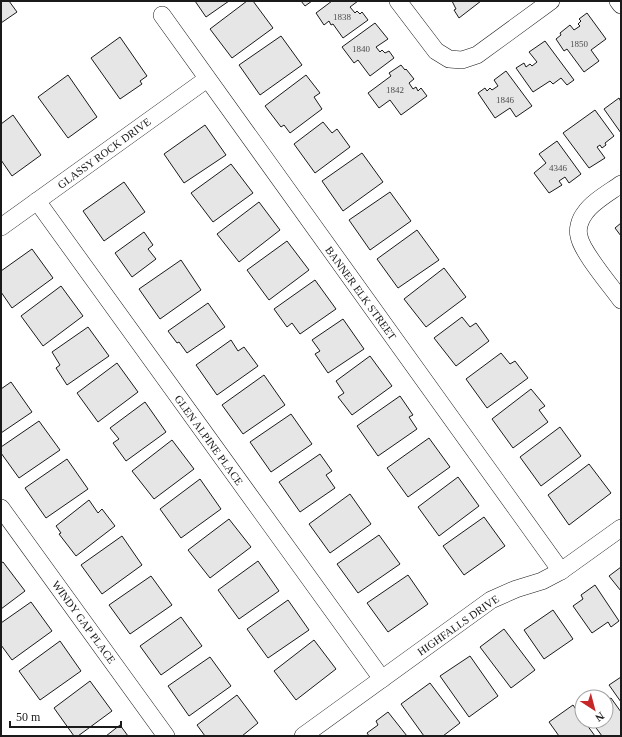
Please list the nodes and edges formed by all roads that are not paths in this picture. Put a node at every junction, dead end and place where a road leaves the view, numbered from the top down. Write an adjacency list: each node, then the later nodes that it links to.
1 (398, 1): 2 (street)
2 (551, 1)
3 (618, 1): 4 (street)
4 (621, 5)
5 (162, 15): 6 (street, BANNER ELK STREET)
6 (207, 79): 8 (street, GLASSY ROCK DRIVE); 13 (street, BANNER ELK STREET)
7 (621, 184): 10 (street)
8 (37, 201): 9 (street, GLASSY ROCK DRIVE); 14 (street, GLEN ALPINE PLACE)
9 (1, 227)
10 (621, 300)
11 (1, 508): 15 (street, WINDY GAP PLACE)
12 (621, 528): 13 (street, HIGHFALLS DRIVE)
13 (561, 571): 14 (street, HIGHFALLS DRIVE)
14 (382, 679): 16 (street, HIGHFALLS DRIVE)
15 (166, 736)
16 (303, 736)

